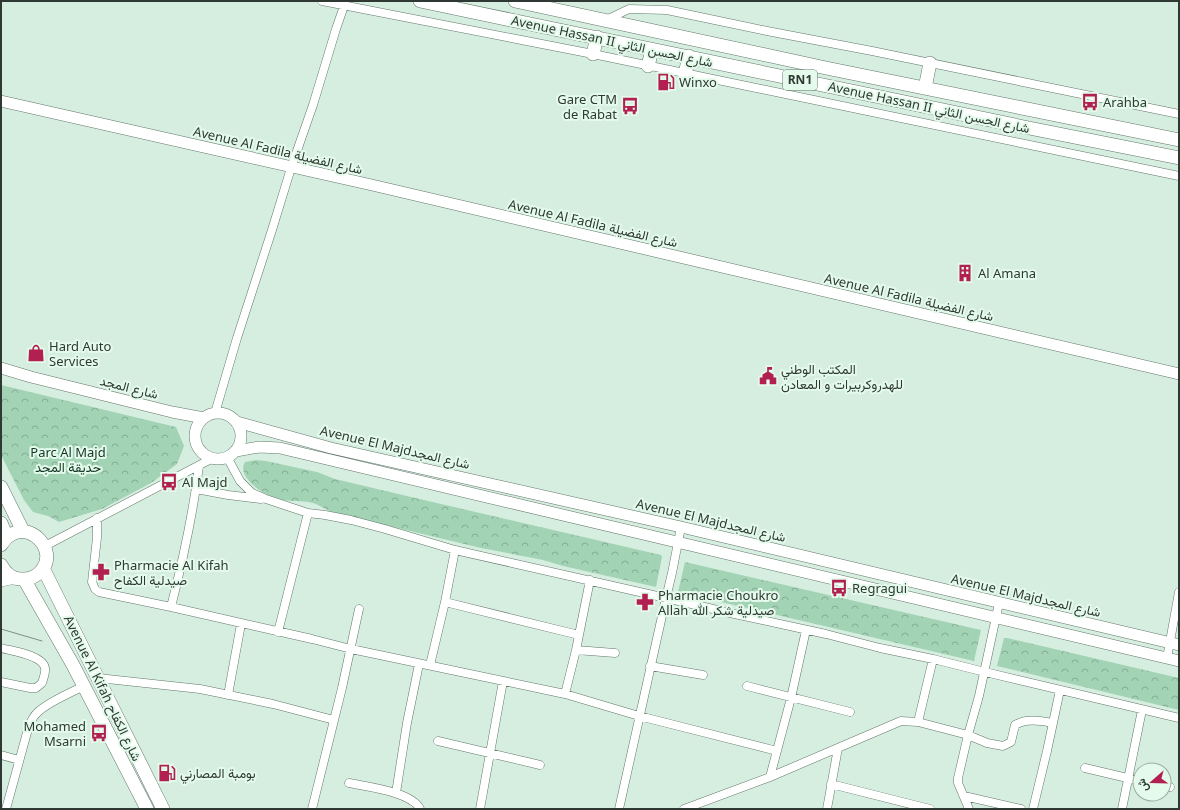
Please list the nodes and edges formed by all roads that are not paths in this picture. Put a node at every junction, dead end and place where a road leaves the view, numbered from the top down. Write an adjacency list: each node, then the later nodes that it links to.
1 (322, 1): 4 (street)
2 (420, 1): 6 (main road, Avenue Hassan II شارع الحسن الثاني / RN1)
3 (515, 1): 5 (main road, Avenue Hassan II شارع الحسن الثاني / RN1)
4 (344, 6): 8 (street); 18 (street)
5 (606, 20): 10 (street); 13 (main road, Avenue Hassan II شارع الحسن الثاني / RN1)
6 (597, 37): 7 (main road, Avenue Hassan II شارع الحسن الثاني / RN1); 8 (main road)
7 (652, 50): 9 (main road, Avenue Hassan II شارع الحسن الثاني / RN1); 11 (main road)
8 (593, 54): 11 (street)
9 (688, 56): 12 (main road); 17 (main road, Avenue Hassan II شارع الحسن الثاني / RN1)
10 (930, 63): 13 (main road); 15 (street)
11 (648, 66): 12 (street)
12 (685, 74): 19 (street)
13 (925, 88): 16 (main road, Avenue Hassan II شارع الحسن الثاني / RN1)
14 (1, 101): 18 (main road, Avenue Al Fadila شارع الفضيلة)
15 (1179, 114)
16 (1179, 140)
17 (1179, 158)
18 (291, 168): 21 (main road, Avenue Al Fadila شارع الفضيلة); 22 (street)
19 (1179, 176)
20 (1, 368): 23 (main road, شارع المجد)
21 (1179, 374)
22 (215, 413): 23 (main road); 24 (main road)
23 (204, 418): 26 (main road)
24 (237, 422): 25 (main road); 34 (main road, Avenue El Majdشارع المجد)
25 (231, 454): 26 (main road); 30 (street); 37 (main road, Avenue El Majdشارع المجد)
26 (213, 458): 27 (street)
27 (199, 466): 29 (street); 32 (street)
28 (1, 487): 35 (main road)
29 (196, 489): 30 (street); 49 (street)
30 (266, 500): 31 (street)
31 (308, 513): 39 (street); 55 (street)
32 (97, 518): 38 (street); 49 (street)
33 (1, 523): 36 (main road)
34 (681, 527): 37 (street); 48 (main road, Avenue El Majdشارع المجد)
35 (23, 531): 36 (main road); 38 (main road)
36 (4, 541)
37 (678, 543): 46 (street); 51 (main road, Avenue El Majdشارع المجد)
38 (45, 546): 41 (main road)
39 (455, 550): 43 (street); 47 (street)
40 (1, 565): 42 (main road, Avenue Al Kifah شارع الكفاح)
41 (43, 568): 42 (main road); 71 (main road, Avenue Al Kifah شارع الكفاح)
42 (19, 579): 44 (main road); 74 (main road, Avenue Al Kifah شارع الكفاح)
43 (590, 580): 46 (street); 56 (street)
44 (1, 581)
45 (1179, 592): 58 (street)
46 (666, 598): 54 (street); 68 (street)
47 (445, 602): 56 (street); 67 (street)
48 (999, 603): 51 (street); 52 (main road, Avenue El Majdشارع المجد)
49 (171, 607): 53 (street)
50 (360, 609): 60 (street)
51 (996, 618): 57 (main road, Avenue El Majdشارع المجد); 69 (street)
52 (1086, 623): 57 (main road); 58 (main road, Avenue El Majdشارع المجد)
53 (241, 624): 55 (street); 78 (street)
54 (806, 630): 64 (street); 79 (street)
55 (278, 632): 60 (street)
56 (579, 635): 61 (street)
57 (1083, 638): 63 (main road, Avenue El Majdشارع المجد)
58 (1174, 644): 63 (street)
59 (1, 648): 73 (street)
60 (350, 649): 66 (street); 84 (street)
61 (576, 650): 62 (street); 77 (street)
62 (615, 653)
63 (1167, 658): 65 (main road, Avenue El Majdشارع المجد)
64 (933, 659): 69 (street); 85 (street)
65 (1179, 661)
66 (419, 664): 67 (street); 101 (street)
67 (430, 665): 72 (street)
68 (650, 666): 70 (street); 82 (street)
69 (984, 672): 76 (street); 87 (street)
70 (703, 675)
71 (98, 678): 78 (street); 106 (main road, Avenue Al Kifah شارع الكفاح)
72 (503, 681): 77 (street); 91 (street)
73 (1, 682)
74 (84, 686): 93 (street); 105 (main road, Avenue Al Kifah شارع الكفاح)
75 (747, 686): 79 (street)
76 (1060, 690): 80 (street); 86 (street)
77 (565, 694): 82 (street)
78 (228, 695): 84 (street)
79 (791, 698): 81 (street); 90 (street)
80 (1142, 710): 83 (street); 97 (street)
81 (850, 712)
82 (639, 716): 90 (street); 110 (street)
83 (1179, 718)
84 (334, 720): 107 (street)
85 (918, 722): 87 (street); 89 (street)
86 (1053, 723): 87 (street); 115 (street)
87 (968, 735): 102 (street)
88 (438, 741): 91 (street)
89 (838, 748): 96 (street); 100 (street)
90 (777, 751): 96 (street)
91 (490, 754): 94 (street); 109 (street)
92 (1, 755): 93 (street)
93 (19, 760): 104 (street)
94 (540, 765)
95 (1085, 768): 97 (street)
96 (770, 776): 103 (street)
97 (1127, 779): 98 (street); 116 (street)
98 (1132, 780)
99 (350, 783): 101 (street)
100 (831, 784): 111 (street); 112 (street)
101 (396, 793): 108 (street)
102 (964, 796): 113 (street); 114 (street)
103 (688, 808)
104 (6, 809)
105 (147, 809)
106 (162, 809)
107 (312, 809)
108 (420, 809)
109 (480, 809)
110 (618, 809)
111 (827, 809)
112 (930, 809)
113 (969, 809)
114 (1021, 809)
115 (1033, 809)
116 (1122, 809)

